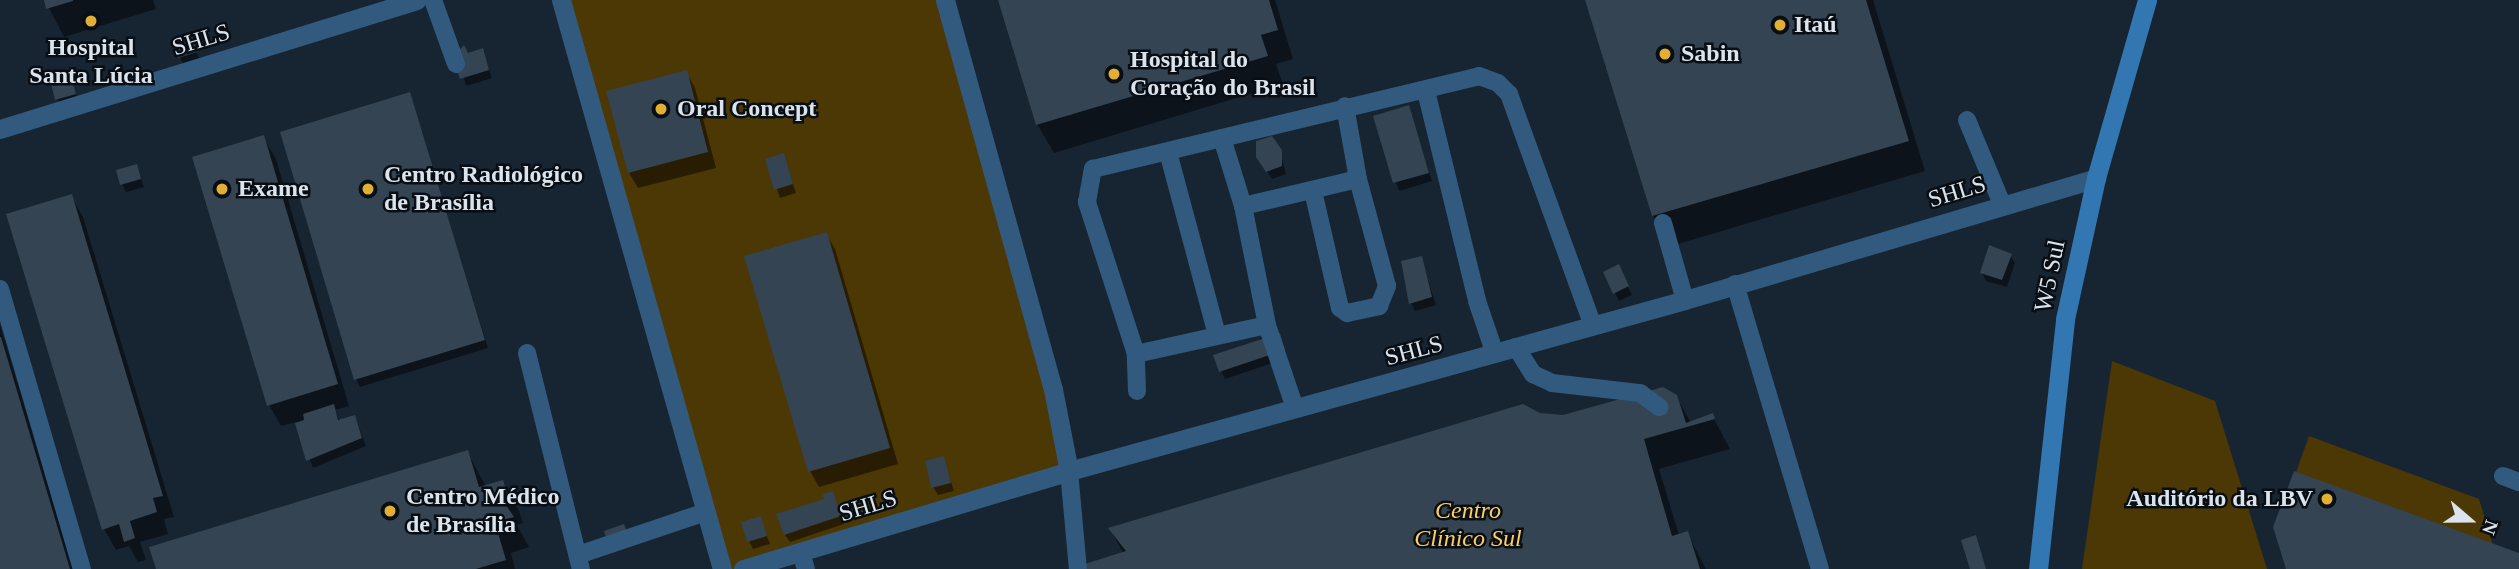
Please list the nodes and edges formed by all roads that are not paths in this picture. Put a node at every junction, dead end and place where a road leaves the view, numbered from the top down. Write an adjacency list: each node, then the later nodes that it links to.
1 (416, 0): 10 (street, SHLS)
2 (433, 0): 6 (lane)
3 (561, 0): 33 (street)
4 (945, 0): 32 (street)
5 (2147, 0): 13 (main road, W5 Sul)
6 (456, 64)
7 (1426, 91): 8 (lane); 23 (lane); 28 (lane)
8 (1345, 106): 11 (lane); 14 (lane)
9 (1967, 120): 16 (lane)
10 (0, 129)
11 (1222, 138): 12 (lane); 17 (lane)
12 (1168, 152): 24 (lane); 27 (lane)
13 (2096, 178): 16 (street, SHLS); 41 (main road, W5 Sul)
14 (1358, 179): 15 (lane); 15 (lane)
15 (1313, 191): 17 (lane)
16 (2002, 204): 19 (street, SHLS)
17 (1243, 206): 22 (lane)
18 (1663, 223): 21 (lane)
19 (1735, 284): 21 (street, SHLS); 40 (lane)
20 (0, 289): 36 (lane)
21 (1685, 300): 23 (street, SHLS)
22 (1267, 325): 24 (lane); 31 (lane)
23 (1593, 326): 25 (street, SHLS)
24 (1217, 335): 27 (lane)
25 (1516, 347): 28 (street, SHLS); 30 (lane)
26 (527, 353): 35 (lane)
27 (1136, 354): 29 (lane)
28 (1495, 354): 31 (street, SHLS)
29 (1137, 391)
30 (1659, 407)
31 (1295, 408): 32 (street, SHLS)
32 (1069, 471): 34 (street, SHLS); 39 (lane)
33 (706, 512): 35 (lane); 37 (street)
34 (803, 560): 38 (street, SHLS)
35 (579, 562)
36 (82, 569)
37 (722, 569)
38 (743, 569)
39 (1078, 569)
40 (1820, 569)
41 (2038, 569)

